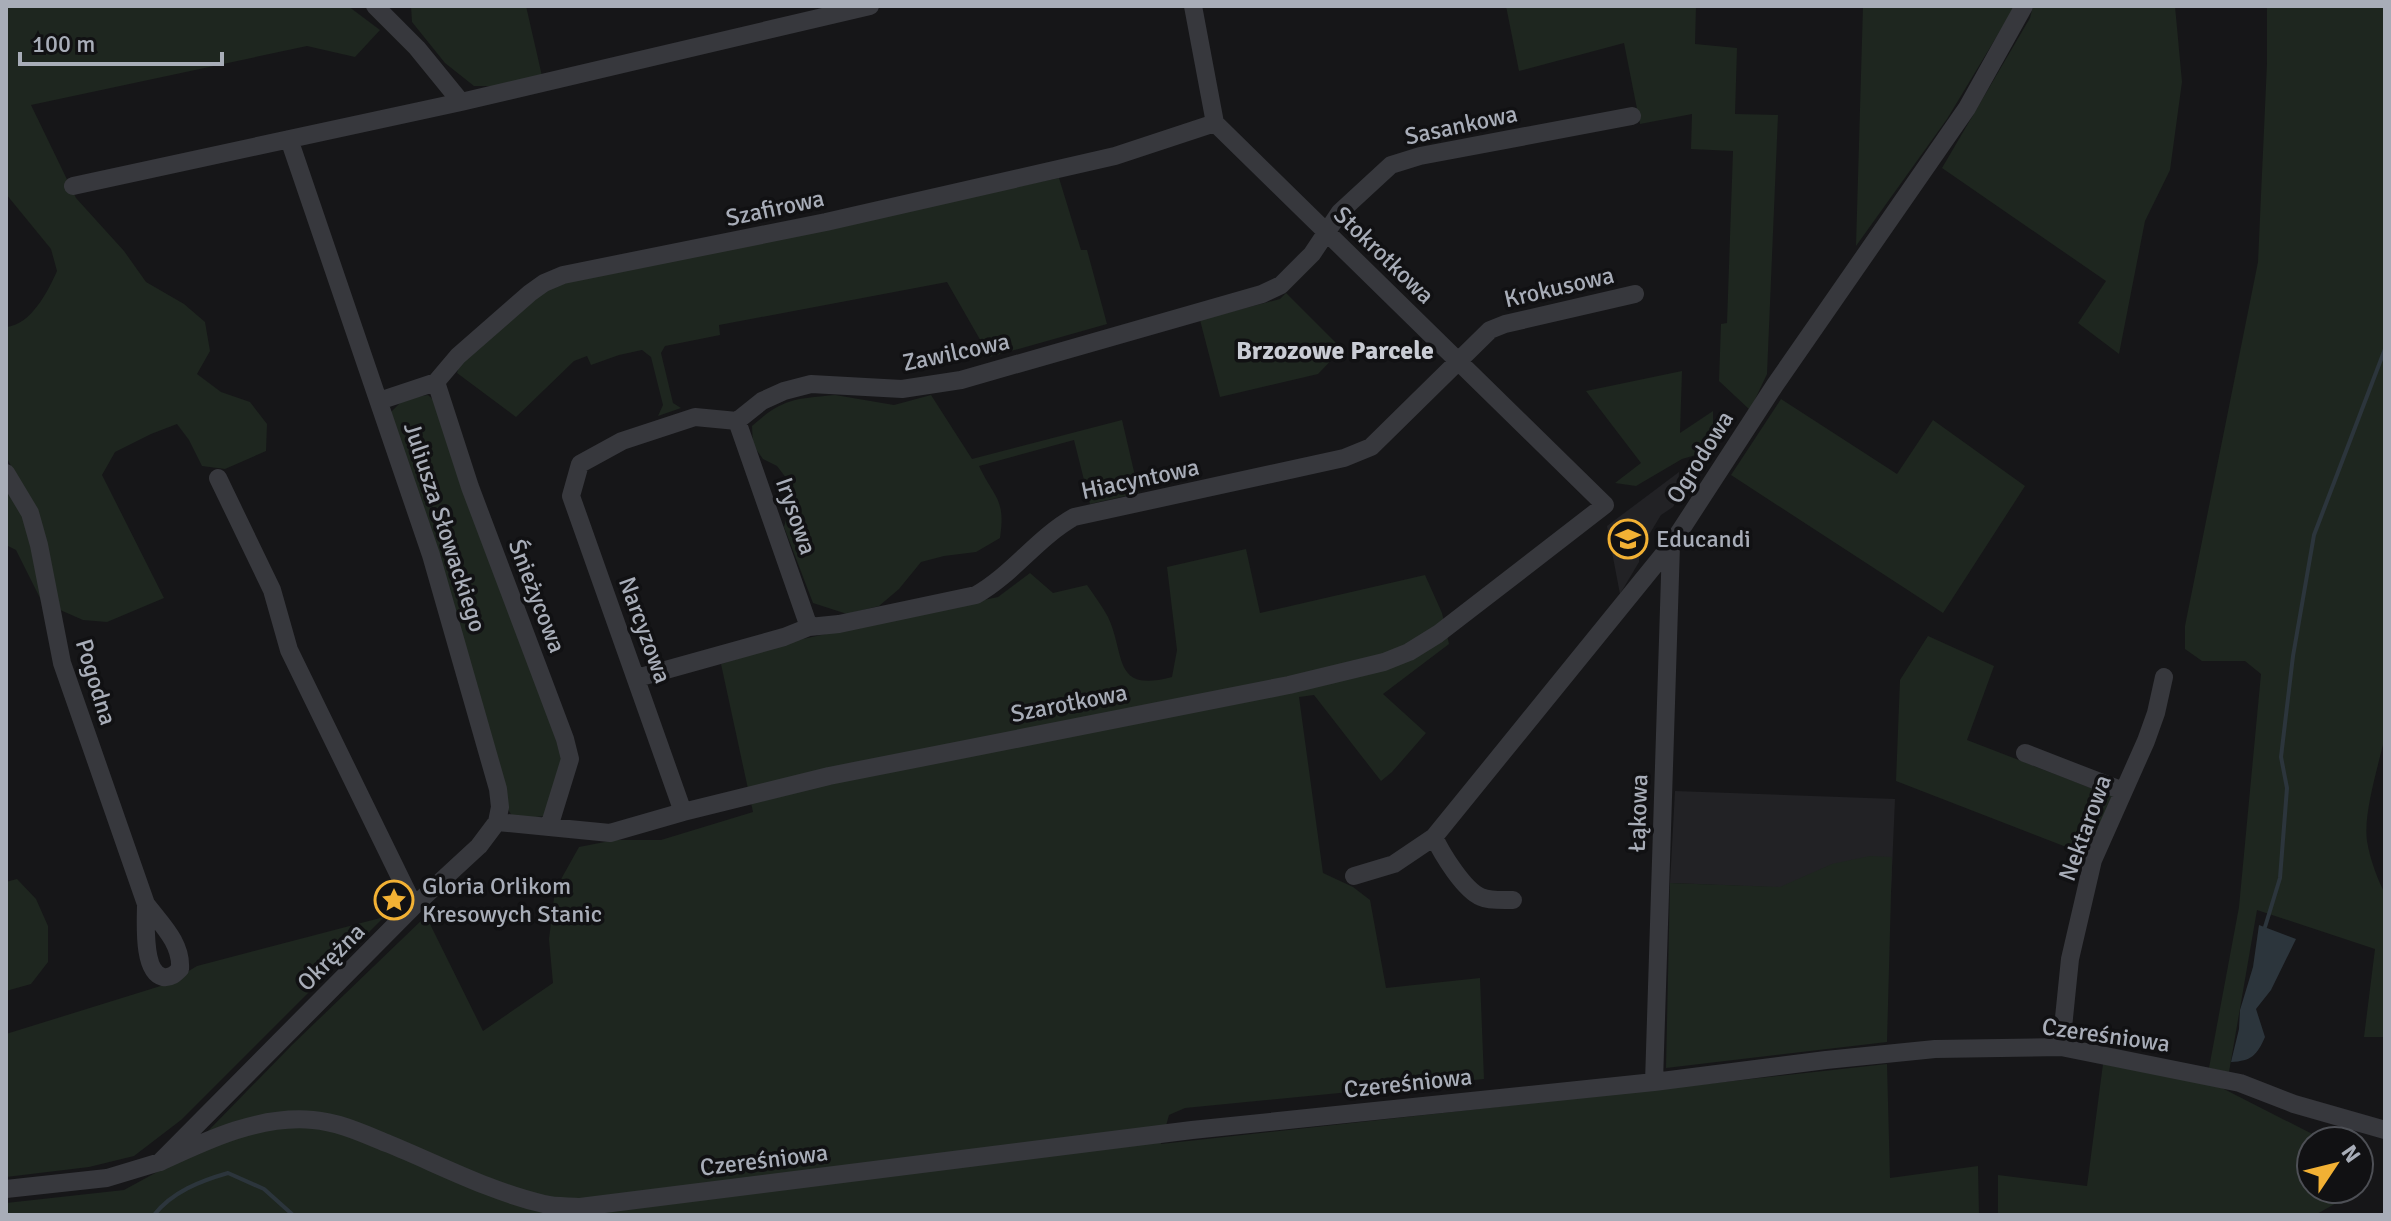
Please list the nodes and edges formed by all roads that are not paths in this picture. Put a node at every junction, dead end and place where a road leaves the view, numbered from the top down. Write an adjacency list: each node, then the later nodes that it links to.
1 (870, 6): 5 (street)
2 (1193, 6): 7 (street)
3 (2024, 6): 19 (street, Ogrodowa)
4 (387, 10): 5 (street)
5 (461, 102): 8 (street)
6 (1632, 116): 10 (street, Sasankowa)
7 (1215, 123): 10 (street, Stokrotkowa); 13 (street, Szafirowa)
8 (289, 139): 9 (street); 14 (street, Juliusza Słowackiego)
9 (73, 186)
10 (1326, 232): 12 (street, Stokrotkowa); 15 (street, Zawilcowa)
11 (1635, 294): 12 (street, Krokusowa)
12 (1459, 360): 18 (street, Stokrotkowa); 20 (street, Hiacyntowa)
13 (436, 382): 14 (street); 27 (street, Śnieżycowa)
14 (379, 401): 26 (street, Juliusza Słowackiego)
15 (737, 421): 20 (street, Irysowa); 22 (street, Narcyzowa)
16 (6, 473): 31 (street, Pogodna)
17 (218, 478): 32 (street)
18 (1605, 505): 25 (street, Szarotkowa)
19 (1671, 545): 28 (street, Ogrodowa); 34 (street, Łąkowa)
20 (809, 627): 22 (street, Hiacyntowa)
21 (2164, 677): 24 (street, Nektarowa)
22 (637, 678): 25 (street, Narcyzowa)
23 (2025, 753): 24 (street)
24 (2123, 791): 33 (street, Nektarowa)
25 (683, 812): 27 (street, Szarotkowa)
26 (497, 822): 27 (street, Szarotkowa); 32 (street)
27 (549, 827)
28 (1434, 837): 29 (street, Ogrodowa); 30 (street)
29 (1354, 876)
30 (1513, 900)
31 (146, 904)
32 (414, 906): 36 (street, Okrężna)
33 (2061, 1047): 34 (street, Czereśniowa); 35 (street, Czereśniowa)
34 (1654, 1082): 36 (street, Czereśniowa)
35 (2385, 1130)
36 (160, 1162): 37 (street, Okrężna)
37 (6, 1189)

